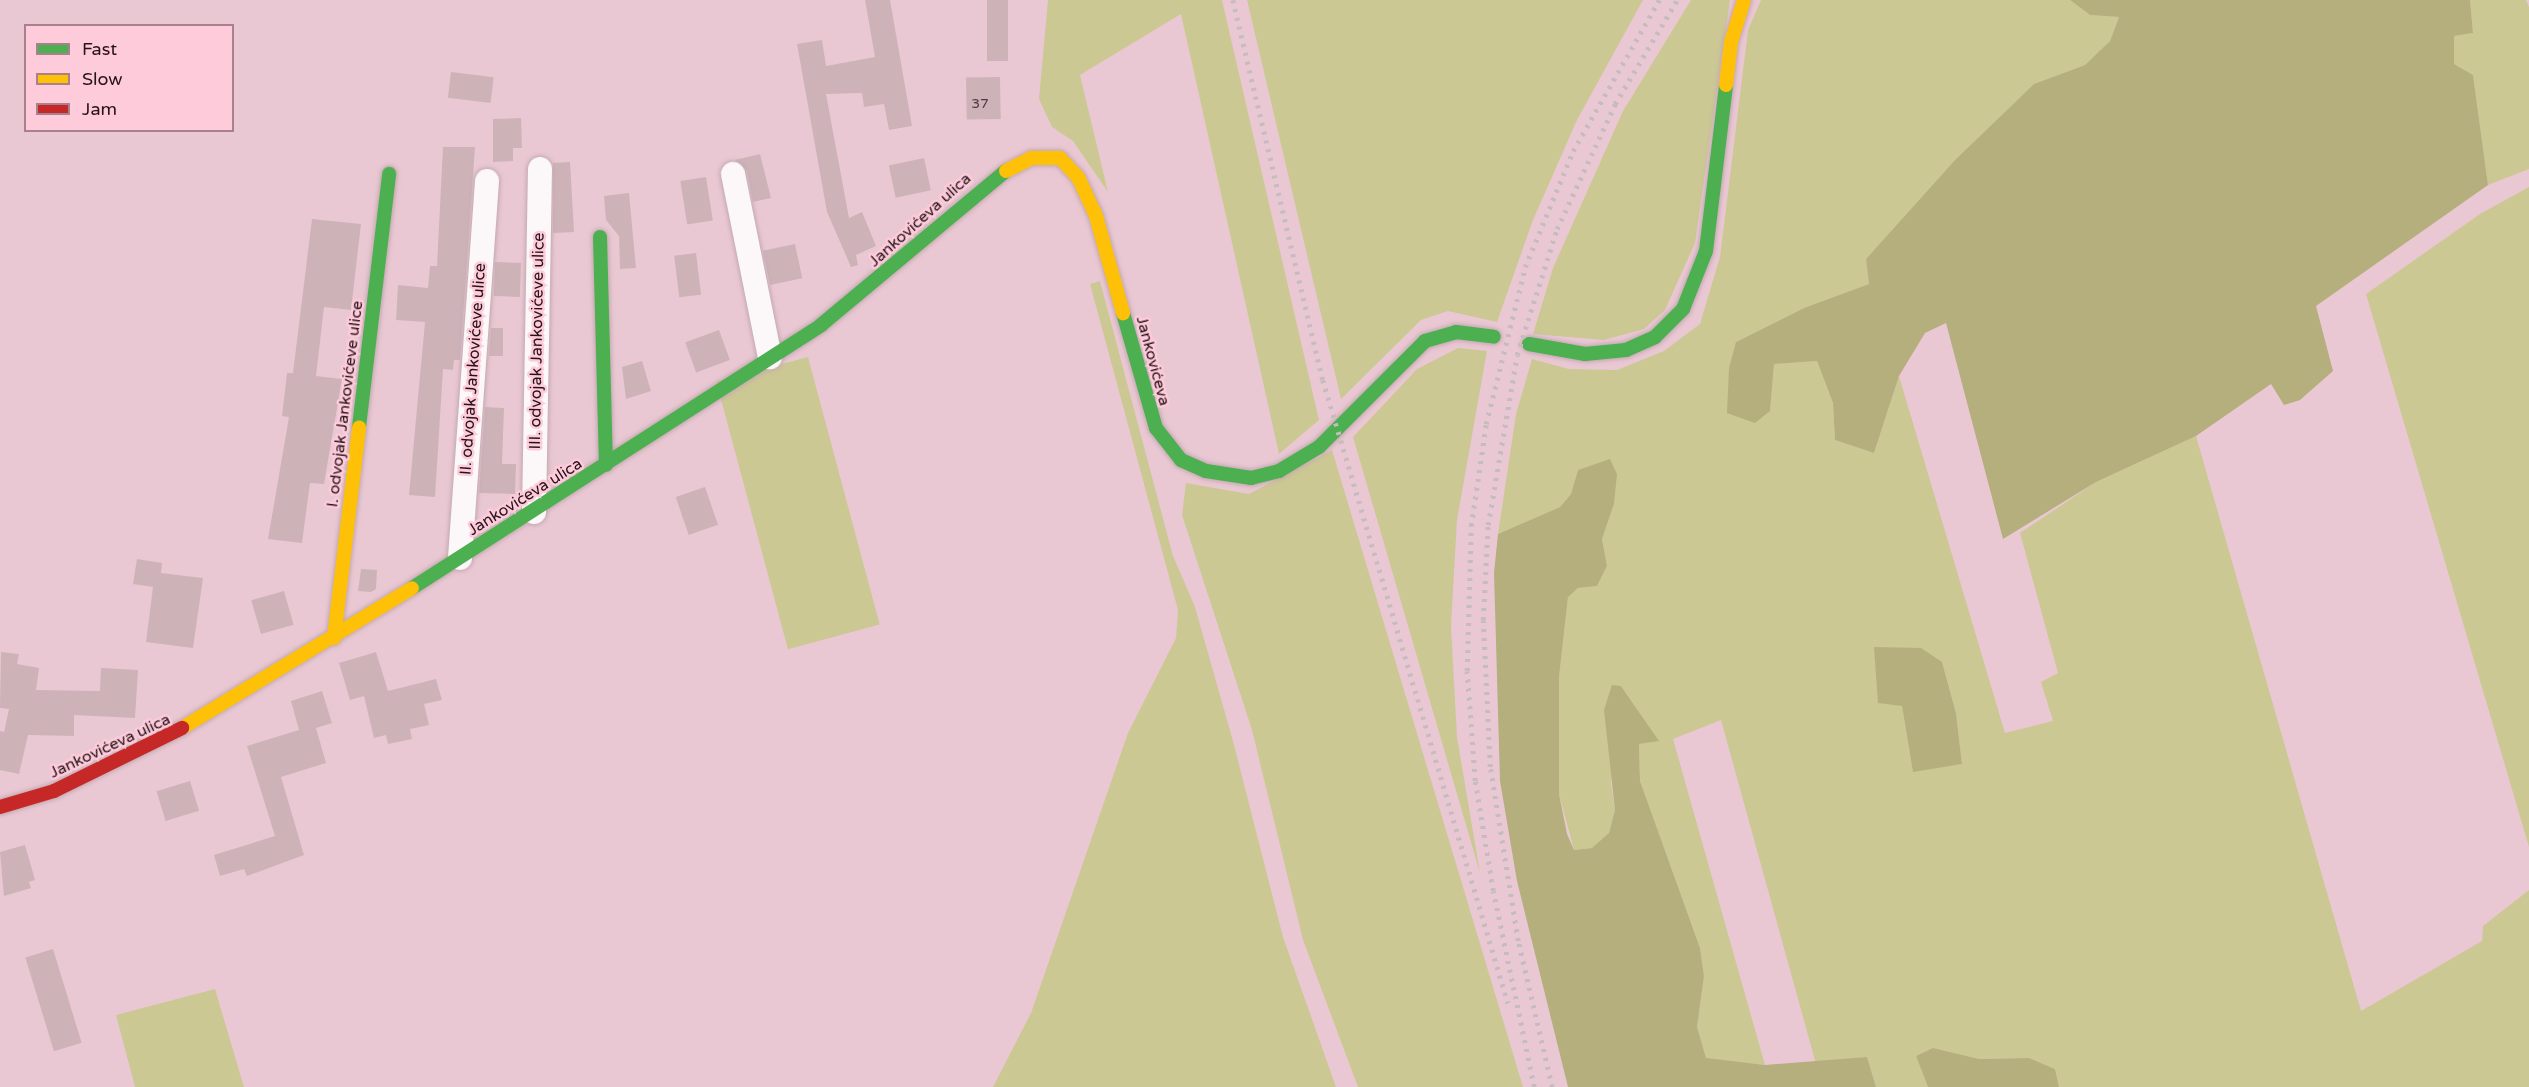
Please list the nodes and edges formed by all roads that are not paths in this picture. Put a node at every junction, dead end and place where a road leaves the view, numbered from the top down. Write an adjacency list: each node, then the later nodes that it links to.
1 (1744, 0): 9 (main road)
2 (1031, 158): 8 (main road, Jankovićeva); 10 (main road, Jankovićeva ulica)
3 (540, 169): 12 (street, III. odvojak Jankovićeve ulice)
4 (389, 174): 14 (main road, I. odvojak Jankovićeve ulice)
5 (733, 174): 10 (street)
6 (487, 181): 13 (street, II. odvojak Jankovićeve ulice)
7 (600, 237): 11 (main road)
8 (1494, 337)
9 (1529, 344)
10 (770, 357): 11 (main road, Jankovićeva ulica)
11 (606, 465): 12 (main road, Jankovićeva ulica)
12 (534, 512): 13 (main road, Jankovićeva ulica)
13 (460, 558): 14 (main road, Jankovićeva ulica)
14 (334, 638): 15 (main road, Jankovićeva ulica)
15 (0, 807)

